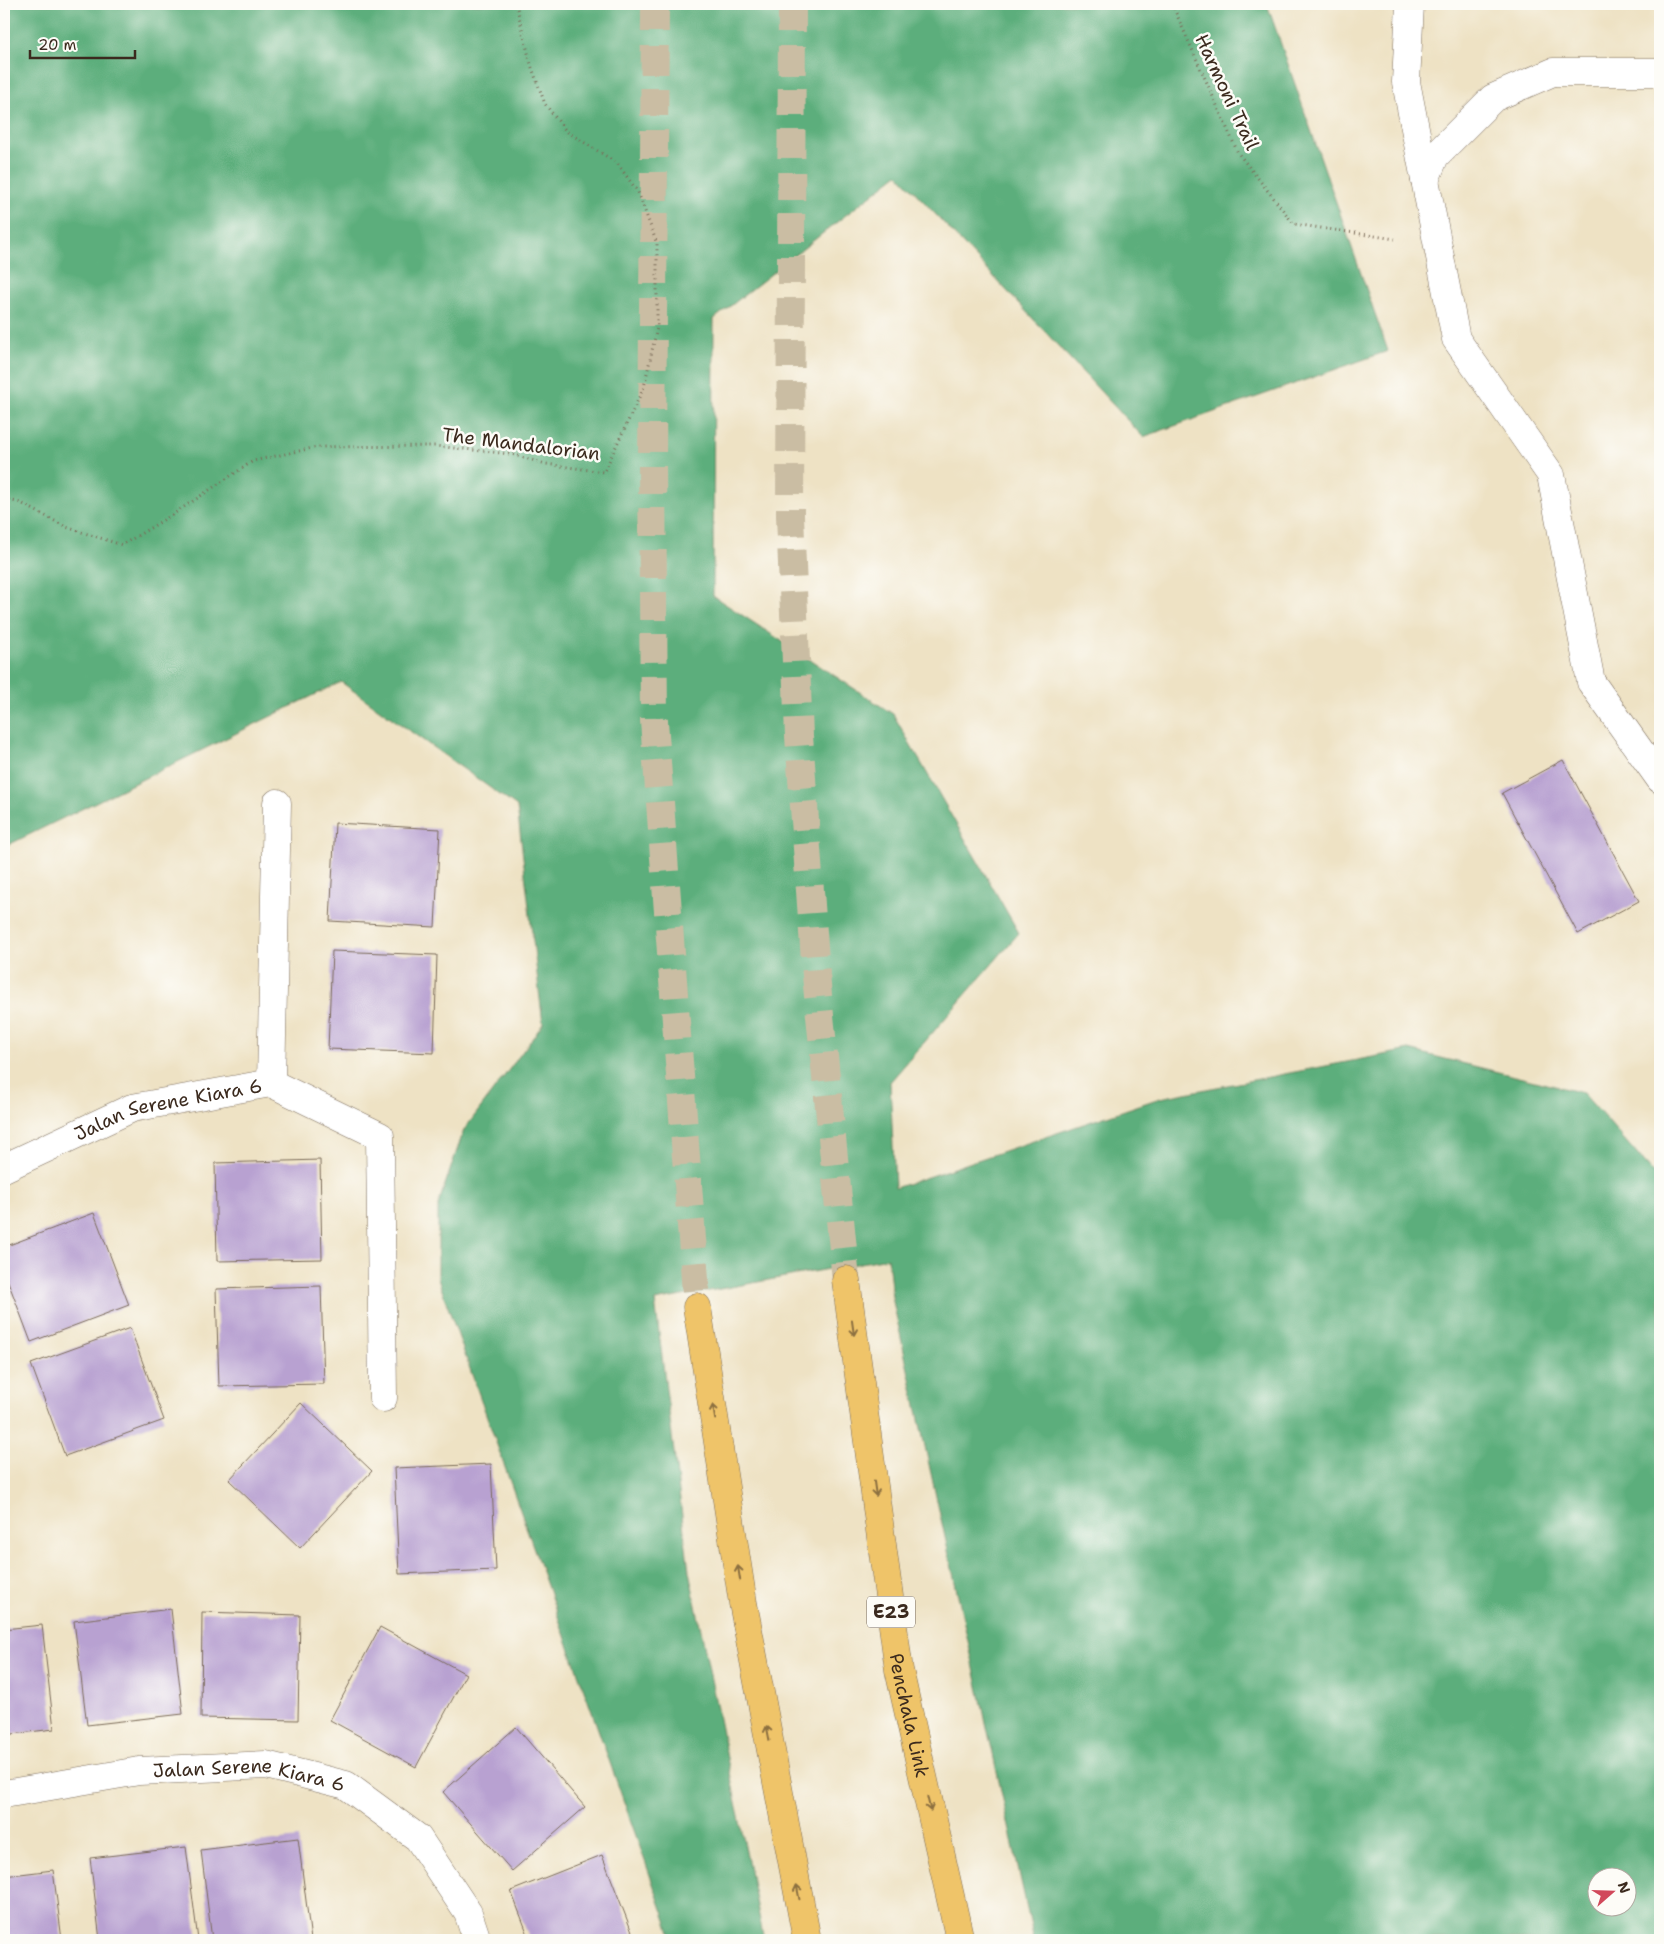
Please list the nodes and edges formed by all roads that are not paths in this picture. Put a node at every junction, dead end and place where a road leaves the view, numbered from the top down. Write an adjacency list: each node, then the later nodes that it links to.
1 (1410, 4): 3 (street)
2 (1660, 72): 3 (street)
3 (1425, 180): 4 (street)
4 (1660, 779)
5 (277, 802): 6 (street, Jalan Serene Kiara 6)
6 (271, 1083): 7 (street, Jalan Serene Kiara 6); 10 (street)
7 (4, 1168)
8 (846, 1280): 14 (highway, Penchala Link / E23, one-way to 14)
9 (698, 1307): 13 (highway, one-way to 9)
10 (383, 1398)
11 (4, 1794): 12 (street, Jalan Serene Kiara 6)
12 (477, 1940)
13 (807, 1940)
14 (960, 1940)

